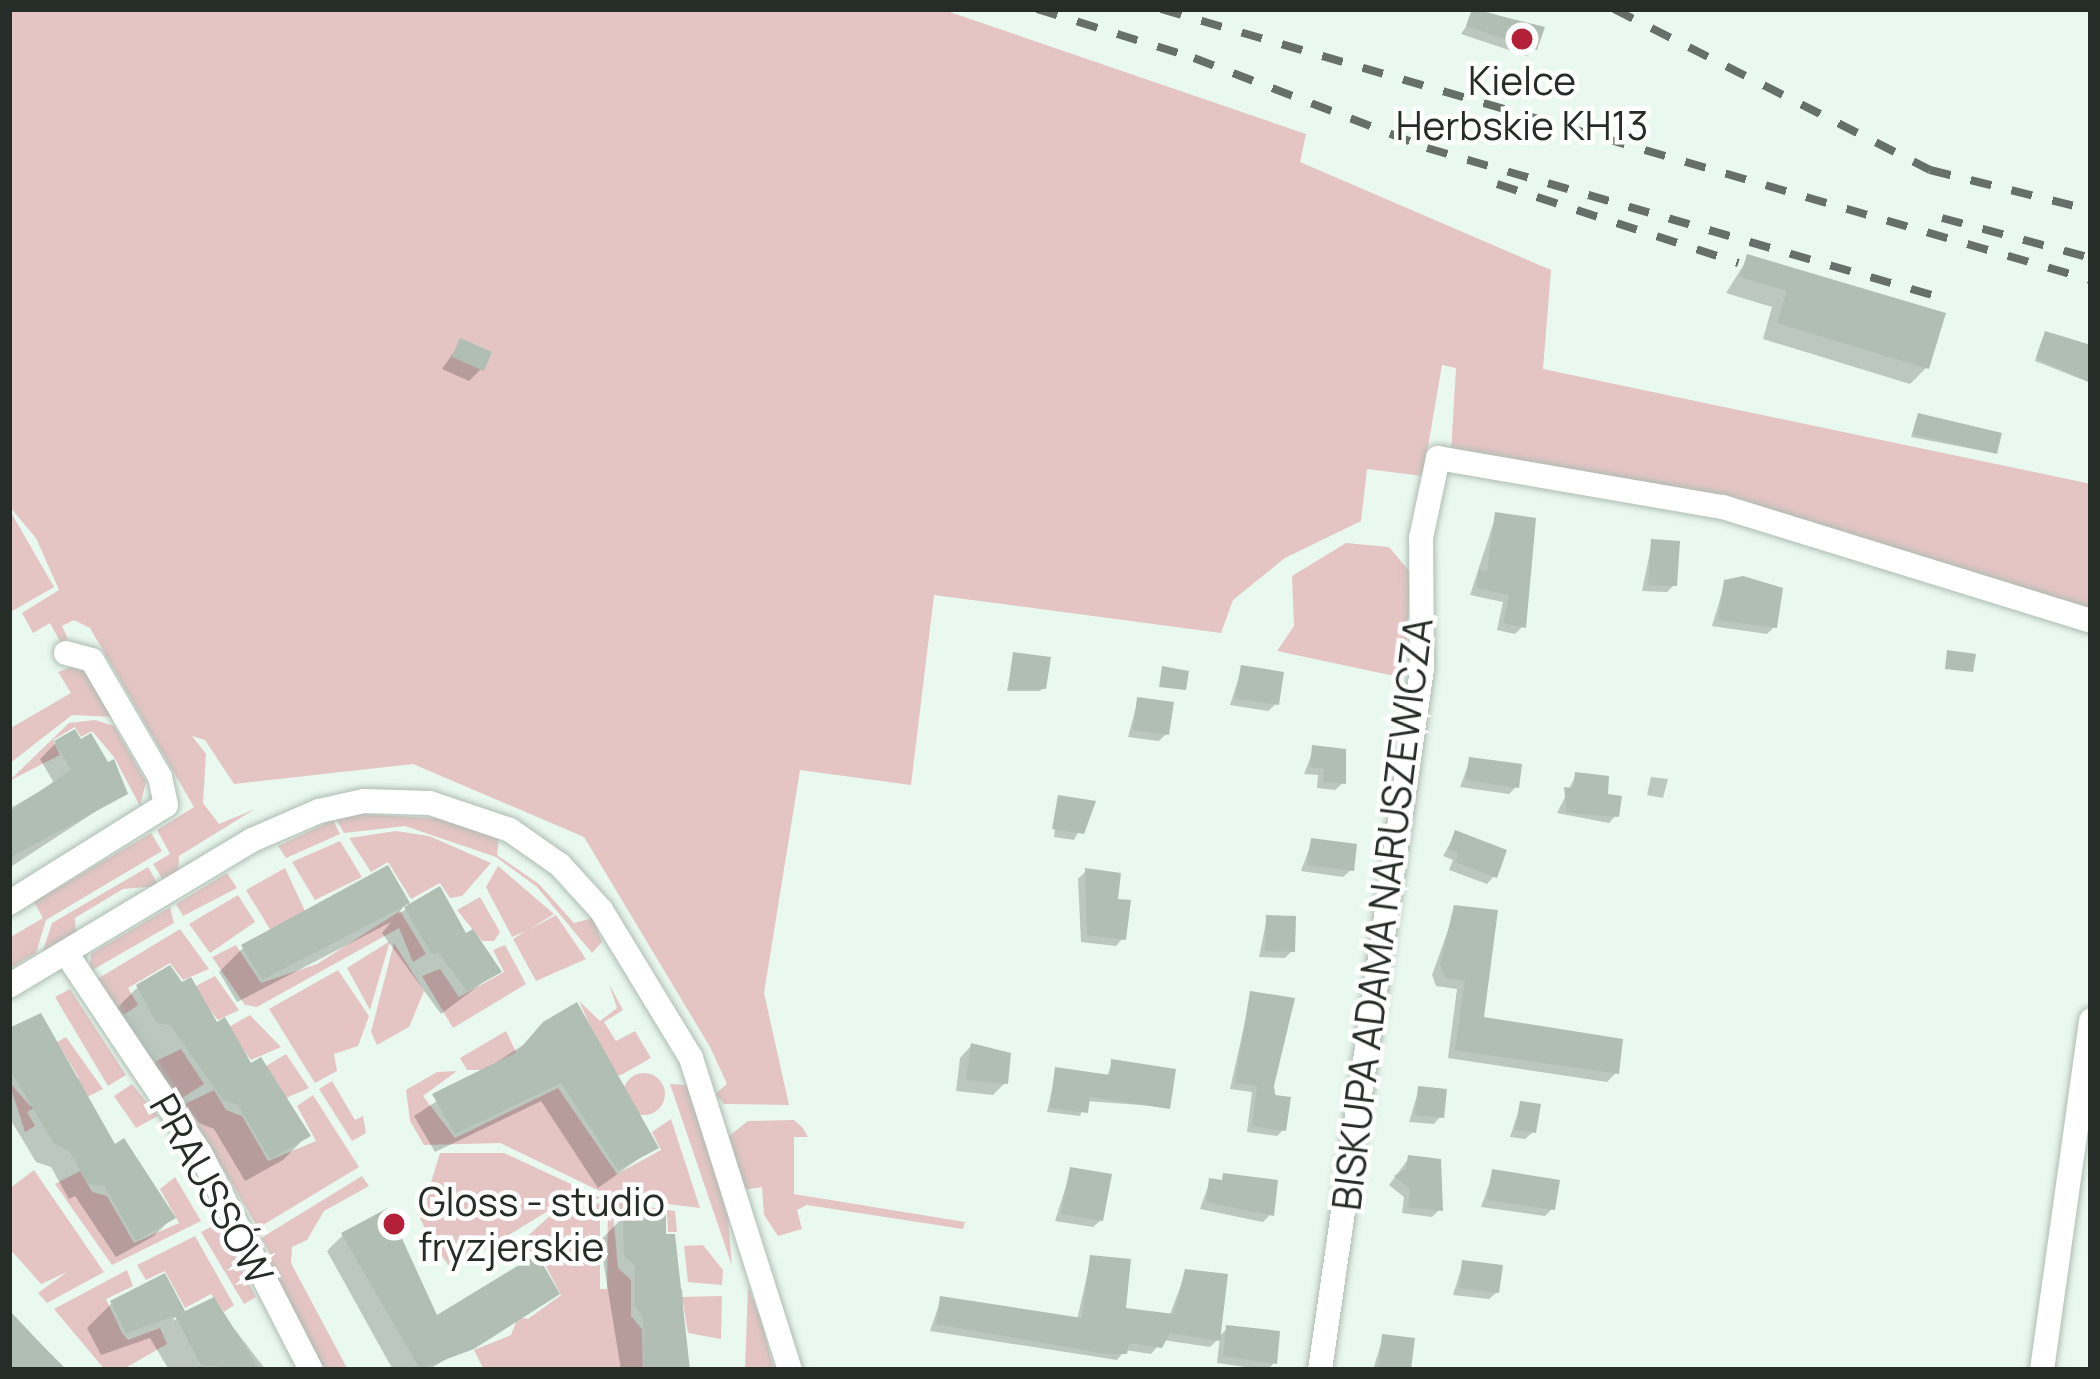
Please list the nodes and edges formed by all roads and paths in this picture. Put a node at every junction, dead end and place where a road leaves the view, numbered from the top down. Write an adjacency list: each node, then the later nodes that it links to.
1 (2091, 621): 9 (street, BISKUPA ADAMA NARUSZEWICZA)
2 (66, 653): 3 (street)
3 (9, 903)
4 (66, 953): 5 (street); 7 (street, PRAUSSÓW); 8 (street)
5 (9, 986)
6 (2091, 1021): 10 (street)
7 (311, 1370)
8 (790, 1370)
9 (1320, 1370)
10 (2042, 1370)

